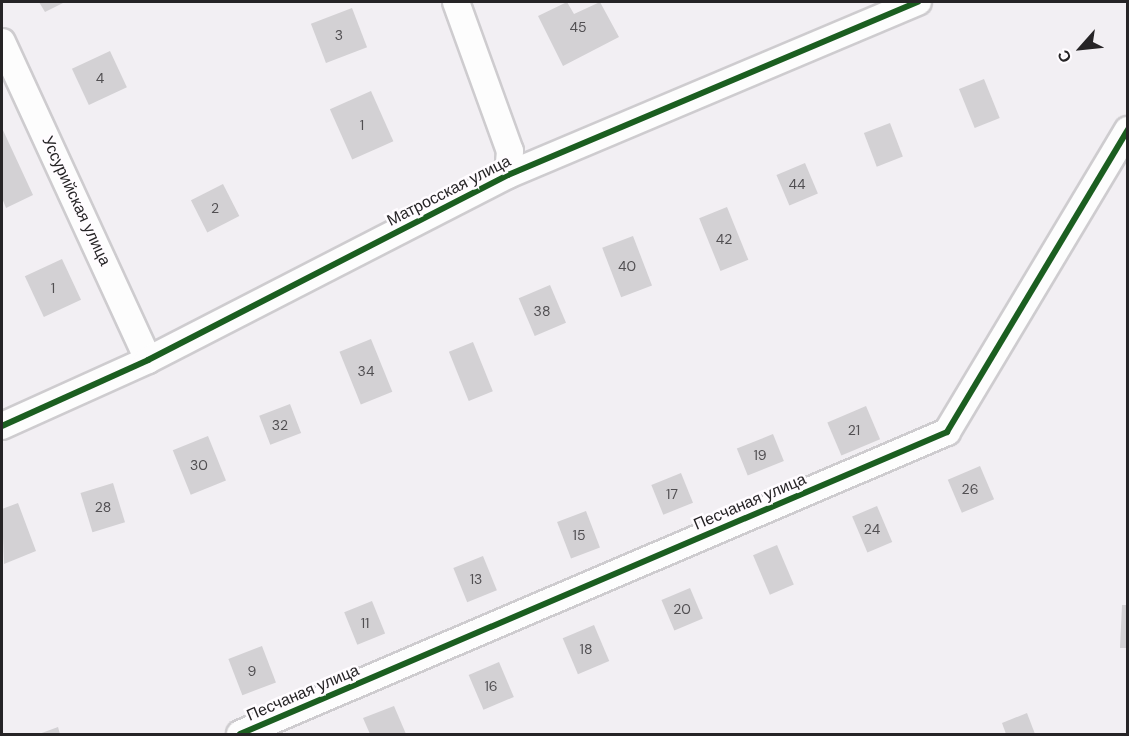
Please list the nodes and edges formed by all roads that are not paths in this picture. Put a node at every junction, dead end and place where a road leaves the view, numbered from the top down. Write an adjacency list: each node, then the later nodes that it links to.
1 (456, 2): 5 (street)
2 (918, 2): 5 (street, Матросская улица)
3 (2, 42): 6 (street, Уссурийская улица)
4 (1128, 130): 8 (street, Песчаная улица)
5 (508, 175): 6 (street, Матросская улица)
6 (148, 360): 7 (street, Матросская улица)
7 (2, 426)
8 (240, 735)

